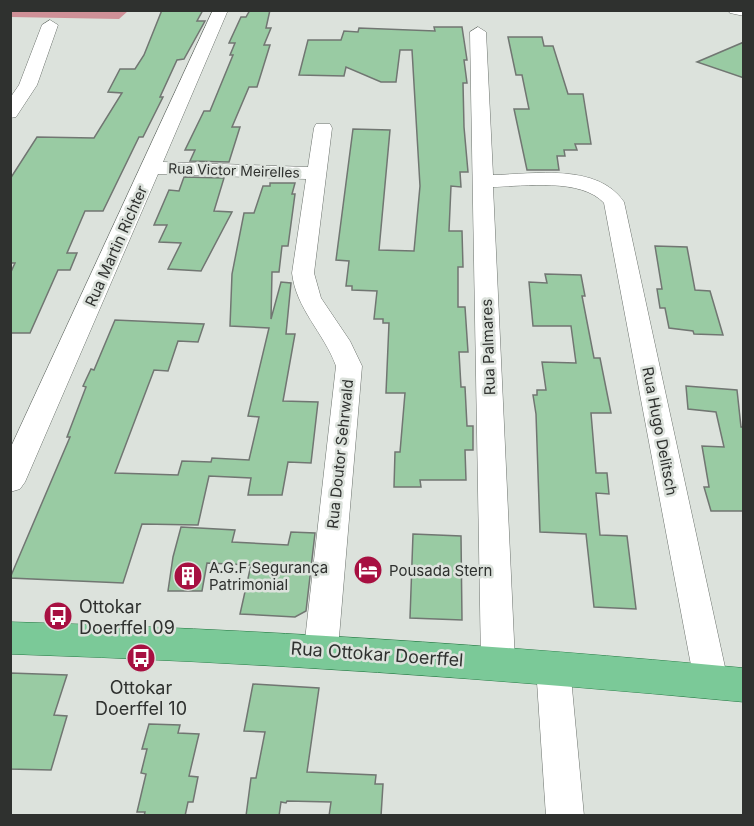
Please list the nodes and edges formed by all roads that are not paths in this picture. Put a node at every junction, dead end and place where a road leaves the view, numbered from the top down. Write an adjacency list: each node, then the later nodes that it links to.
1 (221, 10): 8 (street, Rua Martin Richter)
2 (735, 10): 3 (street)
3 (744, 11)
4 (50, 25): 6 (street)
5 (478, 32): 10 (street, Rua Palmares)
6 (10, 113)
7 (323, 128): 9 (street, Rua Doutor Sehrwald)
8 (151, 168): 9 (street, Rua Victor Meirelles); 11 (street, Rua Martin Richter)
9 (317, 173): 13 (street, Rua Doutor Sehrwald)
10 (483, 181): 14 (street, Rua Palmares); 16 (street, Rua Hugo Delitsch)
11 (10, 482)
12 (10, 638): 13 (main road, Rua Ottokar Doerffel)
13 (321, 650): 14 (main road, Rua Ottokar Doerffel)
14 (498, 662): 15 (main road, Rua Ottokar Doerffel)
15 (553, 667): 16 (main road, Rua Ottokar Doerffel); 17 (street)
16 (727, 683)
17 (565, 816)

